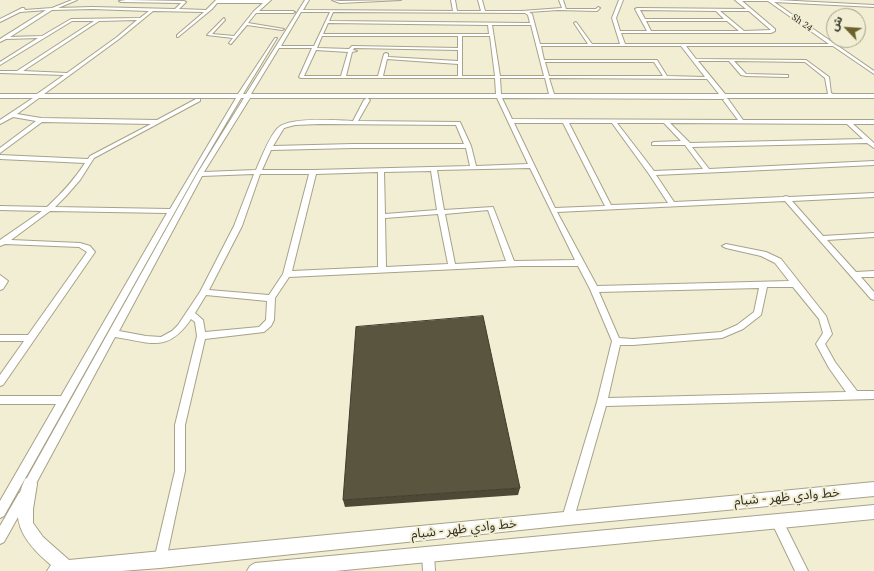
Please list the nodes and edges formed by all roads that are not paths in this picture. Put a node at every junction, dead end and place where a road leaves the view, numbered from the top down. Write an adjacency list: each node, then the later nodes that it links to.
1 (75, 0): 22 (street)
2 (301, 0): 36 (street)
3 (307, 0): 36 (street)
4 (334, 0): 16 (street)
5 (399, 0): 16 (street)
6 (453, 0): 31 (street)
7 (480, 0): 32 (street)
8 (561, 0): 26 (street)
9 (621, 0): 49 (street)
10 (736, 0): 11 (street); 27 (street)
11 (772, 0): 18 (street); 61 (street, Sh 24)
12 (859, 0): 18 (street)
13 (121, 1): 17 (street)
14 (218, 1): 15 (street); 34 (street)
15 (268, 1): 35 (street)
16 (372, 1): 30 (street)
17 (166, 2): 24 (street); 25 (street)
18 (864, 4): 19 (street)
19 (874, 6)
20 (24, 8): 28 (street)
21 (598, 8): 26 (street)
22 (52, 9): 24 (street); 28 (street); 62 (street)
23 (716, 9): 27 (street); 40 (street); 41 (street)
24 (153, 10): 25 (street); 38 (street)
25 (176, 10): 34 (street)
26 (560, 10): 33 (street)
27 (749, 10): 52 (street)
28 (19, 11): 42 (street)
29 (332, 11): 30 (street); 36 (street); 43 (street)
30 (367, 11): 31 (street)
31 (455, 11): 32 (street)
32 (483, 11): 33 (street)
33 (519, 11): 47 (street)
34 (206, 12): 57 (street)
35 (255, 12): 36 (street); 45 (street)
36 (296, 12): 48 (street); 72 (street)
37 (99, 19): 38 (street); 58 (street); 87 (street)
38 (141, 19): 89 (street)
39 (224, 20): 59 (street)
40 (643, 20): 41 (street); 50 (street)
41 (728, 20): 52 (street)
42 (0, 21)
43 (327, 22): 46 (street); 53 (street)
44 (576, 23): 67 (street)
45 (245, 24): 48 (street); 59 (street)
46 (490, 24): 47 (street); 56 (street)
47 (532, 24): 66 (street)
48 (282, 29): 104 (street)
49 (619, 32): 50 (street); 69 (street)
50 (650, 32): 51 (street)
51 (707, 32): 52 (street); 60 (street)
52 (743, 32)
53 (321, 35): 54 (street); 73 (street)
54 (355, 35): 55 (street); 77 (street)
55 (460, 35): 56 (street); 78 (street)
56 (492, 35): 96 (street)
57 (178, 36)
58 (43, 37): 62 (street); 84 (street)
59 (236, 37): 65 (street)
60 (712, 37)
61 (826, 37)
62 (6, 38): 63 (street)
63 (0, 41)
64 (717, 41): 71 (street)
65 (231, 43)
66 (539, 45): 67 (street); 80 (street)
67 (590, 45): 69 (street)
68 (826, 45): 71 (street)
69 (623, 46): 70 (street)
70 (683, 46): 71 (street); 81 (street)
71 (722, 46)
72 (277, 48): 73 (street); 104 (street)
73 (314, 48): 77 (street); 92 (street)
74 (388, 48): 77 (street); 78 (street); 79 (street)
75 (841, 48): 88 (street, Sh 24)
76 (842, 48): 85 (street, Sh 24)
77 (351, 49): 79 (street); 92 (street)
78 (460, 49): 83 (street)
79 (386, 56): 83 (street); 90 (street)
80 (543, 60): 94 (street); 95 (street)
81 (695, 60): 82 (street); 97 (street)
82 (730, 60): 91 (street); 99 (street)
83 (460, 63): 93 (street)
84 (0, 64)
85 (874, 69)
86 (0, 72): 87 (street)
87 (17, 72): 89 (street)
88 (874, 72)
89 (68, 74): 101 (street)
90 (380, 76): 92 (street); 93 (street)
91 (786, 76)
92 (342, 77)
93 (460, 77): 96 (street)
94 (547, 77): 95 (street); 96 (street); 103 (street)
95 (666, 77): 97 (street)
96 (498, 78): 105 (street)
97 (707, 78): 106 (street)
98 (0, 96): 101 (street)
99 (832, 96): 100 (street); 106 (street)
100 (874, 96)
101 (37, 97): 102 (street); 110 (street)
102 (49, 97): 104 (street); 107 (street)
103 (552, 97): 105 (street); 106 (street)
104 (243, 98): 105 (street); 107 (street); 108 (street); 140 (street); 148 (street)
105 (500, 99): 106 (street); 108 (street); 113 (street)
106 (725, 99): 109 (street); 115 (street)
107 (198, 100): 116 (street)
108 (367, 100): 117 (street)
109 (874, 100)
110 (12, 115): 111 (street); 112 (street)
111 (2, 120)
112 (41, 120): 116 (street); 128 (street)
113 (511, 121): 114 (street); 132 (street)
114 (565, 121): 118 (street); 144 (street)
115 (741, 121): 119 (street); 120 (street)
116 (158, 122): 130 (street)
117 (354, 122): 125 (street); 127 (street)
118 (614, 122): 119 (street); 139 (street)
119 (666, 122): 124 (street)
120 (848, 122): 121 (street); 122 (street)
121 (874, 122)
122 (868, 141): 124 (street); 126 (street)
123 (654, 144): 124 (street)
124 (687, 144): 135 (street)
125 (468, 146): 127 (street); 133 (street)
126 (874, 146)
127 (269, 148): 137 (street)
128 (0, 151)
129 (0, 157): 130 (street)
130 (89, 161): 146 (street)
131 (874, 163): 135 (street)
132 (532, 166): 133 (street); 147 (street)
133 (474, 168): 134 (street)
134 (434, 169): 136 (street); 149 (street)
135 (707, 170): 139 (street)
136 (381, 171): 138 (street); 150 (street)
137 (258, 172): 138 (street); 140 (street); 167 (street)
138 (314, 172): 159 (street)
139 (652, 173): 143 (street)
140 (200, 174): 171 (street)
141 (874, 194): 142 (street)
142 (786, 198): 143 (street); 152 (street)
143 (672, 204): 144 (street)
144 (609, 206): 147 (street)
145 (0, 208): 146 (street)
146 (47, 210): 148 (street); 153 (street)
147 (553, 210): 155 (street)
148 (171, 211): 180 (street)
149 (441, 212): 150 (street); 156 (street); 157 (street)
150 (382, 216): 158 (street)
151 (874, 235): 152 (street)
152 (821, 238): 161 (street)
153 (1, 243): 174 (street)
154 (726, 246): 163 (street)
155 (580, 263): 156 (street); 166 (street)
156 (511, 264): 157 (street)
157 (452, 266): 158 (street)
158 (382, 269): 159 (street)
159 (287, 274): 169 (street)
160 (874, 274): 161 (street)
161 (854, 275): 168 (street)
162 (0, 278): 165 (street)
163 (794, 284): 164 (street); 177 (street)
164 (763, 285): 166 (street); 175 (street)
165 (0, 286)
166 (594, 289): 175 (street)
167 (204, 292): 169 (street); 170 (street)
168 (874, 297)
169 (271, 298): 172 (street)
170 (190, 314): 171 (street); 172 (street)
171 (113, 333): 182 (street)
172 (201, 336): 190 (street)
173 (0, 338): 174 (street)
174 (31, 338): 176 (street)
175 (616, 341): 181 (street)
176 (0, 382)
177 (853, 393)
178 (874, 395): 181 (street)
179 (0, 400): 180 (street)
180 (64, 400): 184 (street)
181 (602, 402): 186 (street)
182 (30, 484): 188 (street); 191 (main road)
183 (874, 489): 186 (main road, خط وادي ظهر - شبام)
184 (0, 512)
185 (874, 512): 187 (main road, خط وادي ظهر - شبام)
186 (568, 518): 190 (main road, خط وادي ظهر - شبام)
187 (777, 522): 189 (main road, خط وادي ظهر - شبام); 194 (street)
188 (0, 538)
189 (428, 555): 192 (main road, خط وادي ظهر - شبام); 193 (street)
190 (160, 560): 191 (main road, خط وادي ظهر - شبام)
191 (61, 570)
192 (255, 571)
193 (429, 571)
194 (802, 571)

